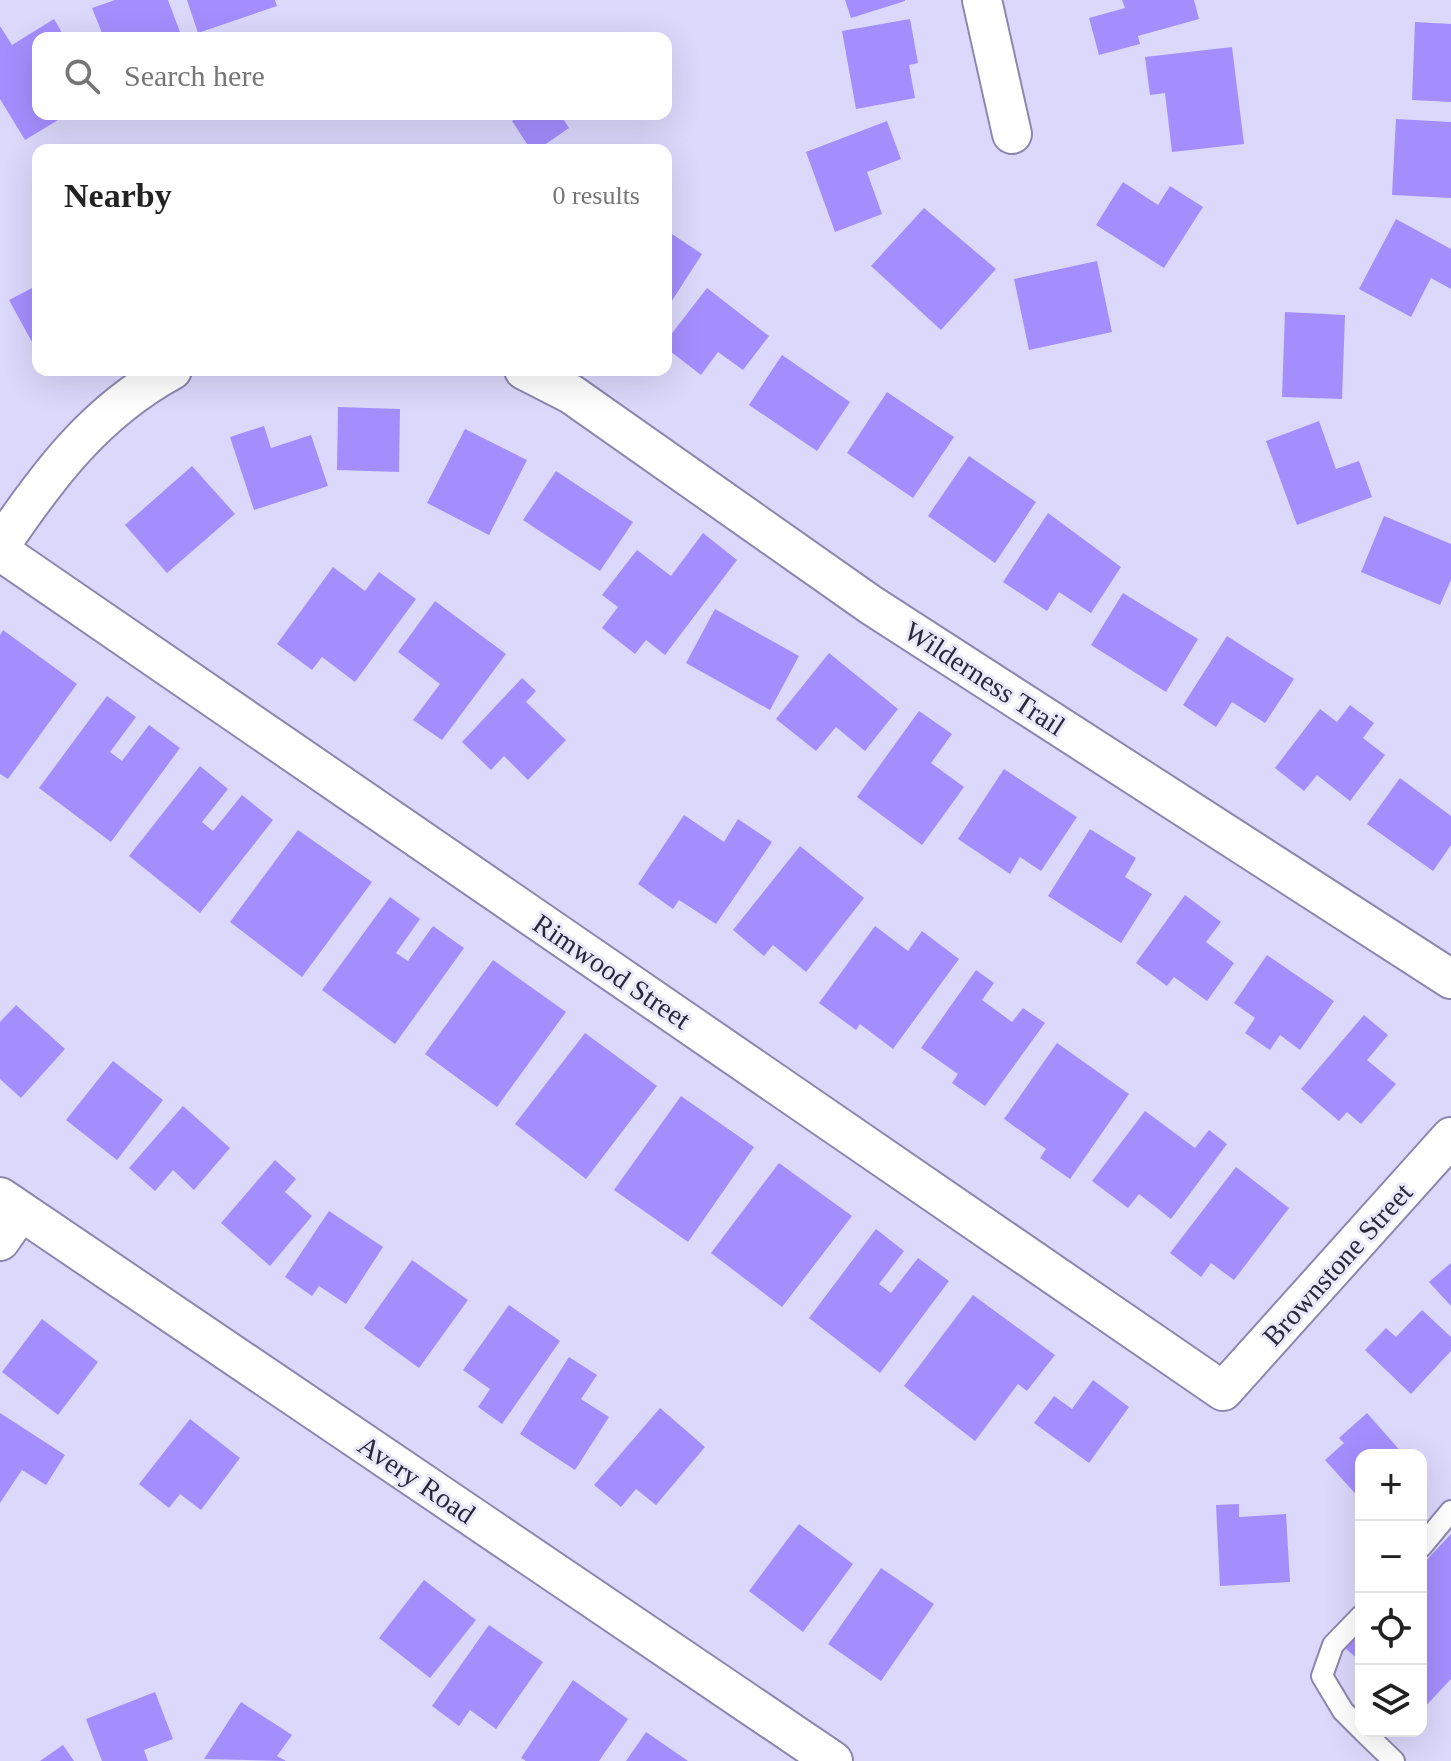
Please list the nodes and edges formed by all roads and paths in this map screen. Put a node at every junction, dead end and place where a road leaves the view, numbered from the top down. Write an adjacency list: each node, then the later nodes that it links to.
1 (982, 0): 2 (street)
2 (1012, 134)
3 (162, 376): 5 (street)
4 (536, 376): 6 (street, Wilderness Trail)
5 (0, 548): 9 (street, Rimwood Street)
6 (1451, 979)
7 (1451, 1137): 9 (street, Brownstone Street)
8 (7, 1216): 15 (street, Avery Road)
9 (1223, 1391)
10 (1451, 1511): 11 (lane)
11 (1427, 1540)
12 (1355, 1622): 13 (lane)
13 (1355, 1723)
14 (1369, 1737): 16 (lane)
15 (833, 1761)
16 (1394, 1761)

